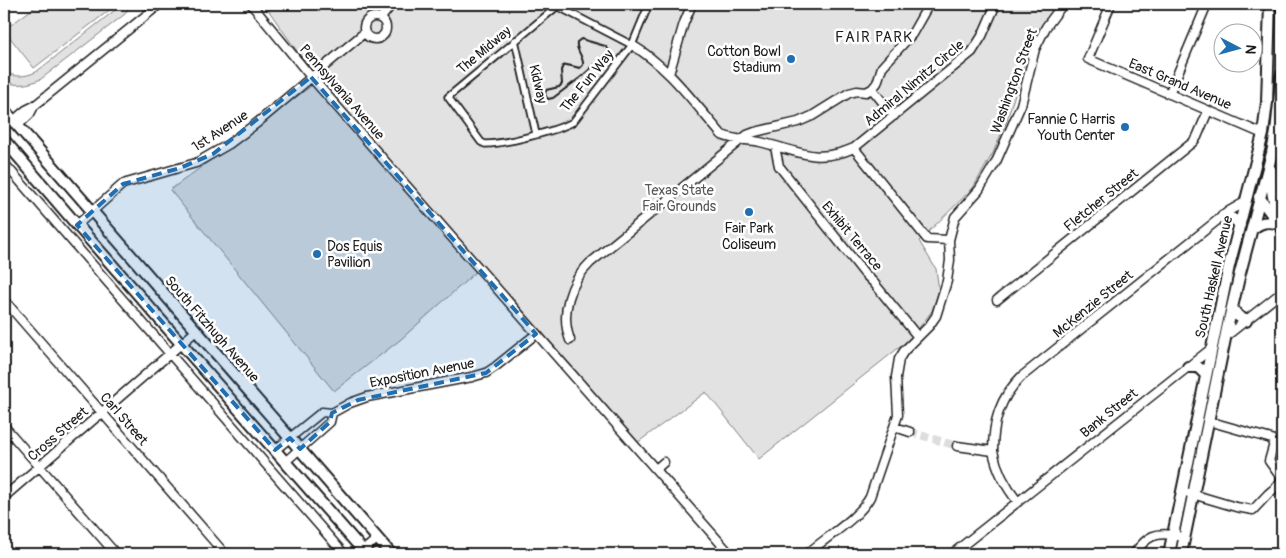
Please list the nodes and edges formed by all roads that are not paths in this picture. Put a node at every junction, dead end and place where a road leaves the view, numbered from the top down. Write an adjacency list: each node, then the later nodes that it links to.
1 (160, 4): 28 (street)
2 (251, 4): 18 (street, Pennsylvania Avenue)
3 (392, 4): 13 (street)
4 (649, 4): 16 (street, The Fun Way)
5 (692, 4): 17 (street)
6 (929, 4): 21 (street)
7 (996, 4): 27 (street, Admiral Nimitz Circle)
8 (1063, 4): 48 (street, Washington Street)
9 (1112, 4): 22 (street, East Grand Avenue)
10 (1208, 4): 22 (street)
11 (1270, 4): 19 (main road, South Haskell Avenue)
12 (558, 5): 15 (street, The Midway); 16 (street)
13 (381, 18): 14 (street); 14 (street)
14 (364, 33): 18 (street, 1st Avenue)
15 (515, 40): 23 (street, The Midway); 29 (street, Kidway)
16 (632, 45): 17 (street); 29 (street, The Fun Way)
17 (669, 74): 33 (street)
18 (311, 77): 42 (street, 1st Avenue); 55 (street, Pennsylvania Avenue)
19 (1268, 78): 20 (main road); 30 (main road, South Haskell Avenue)
20 (1282, 79): 26 (main road, South Haskell Avenue)
21 (872, 89): 27 (street); 33 (street)
22 (1169, 94): 25 (street, East Grand Avenue)
23 (448, 97): 29 (street, The Fun Way)
24 (4, 110): 28 (main road, South Fitzhugh Avenue)
25 (1208, 111): 30 (street, East Grand Avenue); 51 (street, Fletcher Street)
26 (1280, 115): 31 (main road, South Haskell Avenue)
27 (894, 116): 35 (street, Admiral Nimitz Circle)
28 (11, 124): 42 (main road, South Fitzhugh Avenue)
29 (536, 134)
30 (1263, 134): 38 (main road, South Haskell Avenue)
31 (1279, 134): 36 (main road, South Haskell Avenue)
32 (4, 140): 45 (main road)
33 (740, 140): 34 (street); 58 (street)
34 (776, 146): 35 (street); 56 (street, Exhibit Terrace)
35 (854, 148): 48 (street)
36 (1272, 153): 39 (main road, South Haskell Avenue); 41 (main road)
37 (4, 163): 61 (street)
38 (1255, 166): 39 (main road); 40 (main road, South Haskell Avenue)
39 (1260, 200): 40 (main road); 41 (main road); 44 (main road); 47 (main road, South Haskell Avenue)
40 (1245, 202): 43 (street, McKenzie Street); 46 (main road, South Haskell Avenue)
41 (1275, 203): 44 (main road)
42 (92, 211): 45 (street, 1st Avenue); 54 (main road, South Fitzhugh Avenue)
43 (1223, 216): 46 (main road); 75 (street, McKenzie Street)
44 (1281, 223): 47 (main road)
45 (76, 225): 59 (main road)
46 (1240, 226): 60 (main road, South Haskell Avenue)
47 (1252, 230): 52 (main road, South Haskell Avenue)
48 (949, 240): 56 (street, Washington Street)
49 (1282, 292): 53 (street, Bank Street)
50 (4, 300): 64 (street, Carl Street)
51 (997, 300)
52 (1232, 308): 53 (main road); 57 (main road, South Haskell Avenue)
53 (1246, 321): 57 (street, Bank Street)
54 (196, 331): 59 (street, Cross Street); 70 (main road, South Fitzhugh Avenue)
55 (536, 334): 65 (street, Exposition Avenue); 79 (street, Pennsylvania Avenue)
56 (918, 337): 68 (street, Washington Street)
57 (1226, 337): 60 (street, Bank Street); 66 (main road, South Haskell Avenue)
58 (570, 340)
59 (182, 343): 61 (street, Cross Street); 73 (main road)
60 (1212, 348): 62 (street, Bank Street); 63 (main road, South Haskell Avenue)
61 (170, 353): 64 (street, Cross Street); 91 (street)
62 (1188, 367): 63 (main road); 84 (street, Bank Street)
63 (1206, 375): 81 (main road, South Haskell Avenue)
64 (102, 413): 78 (street, Cross Street); 90 (street, Carl Street)
65 (332, 413): 70 (street, Exposition Avenue); 74 (street, Exposition Avenue)
66 (1208, 421): 71 (street); 82 (main road, South Haskell Avenue)
67 (4, 426): 78 (street)
68 (895, 427): 69 (street); 94 (street, Washington Street)
69 (910, 432)
70 (290, 438): 73 (street, Exposition Avenue); 74 (main road, South Fitzhugh Avenue)
71 (1279, 439): 80 (street)
72 (957, 446): 75 (street)
73 (275, 450): 76 (main road)
74 (300, 450): 76 (street, Exposition Avenue); 87 (main road, South Fitzhugh Avenue)
75 (993, 451): 84 (street, McKenzie Street)
76 (286, 462): 88 (main road)
77 (664, 462): 79 (street)
78 (39, 466): 83 (street, Cross Street); 89 (street)
79 (656, 468): 93 (street, Pennsylvania Avenue)
80 (1282, 481): 82 (street)
81 (1182, 491): 82 (street); 85 (main road, South Haskell Avenue)
82 (1194, 494): 86 (main road, South Haskell Avenue)
83 (4, 497)
84 (1018, 502): 95 (street, Bank Street)
85 (1173, 535): 86 (street); 96 (street); 97 (main road, South Haskell Avenue)
86 (1185, 538): 98 (main road, South Haskell Avenue)
87 (378, 539): 88 (street); 92 (main road, South Fitzhugh Avenue)
88 (363, 553)
89 (116, 554)
90 (225, 554)
91 (344, 554)
92 (391, 554)
93 (730, 554)
94 (807, 554)
95 (952, 554)
96 (1134, 554)
97 (1169, 554)
98 (1181, 554)

